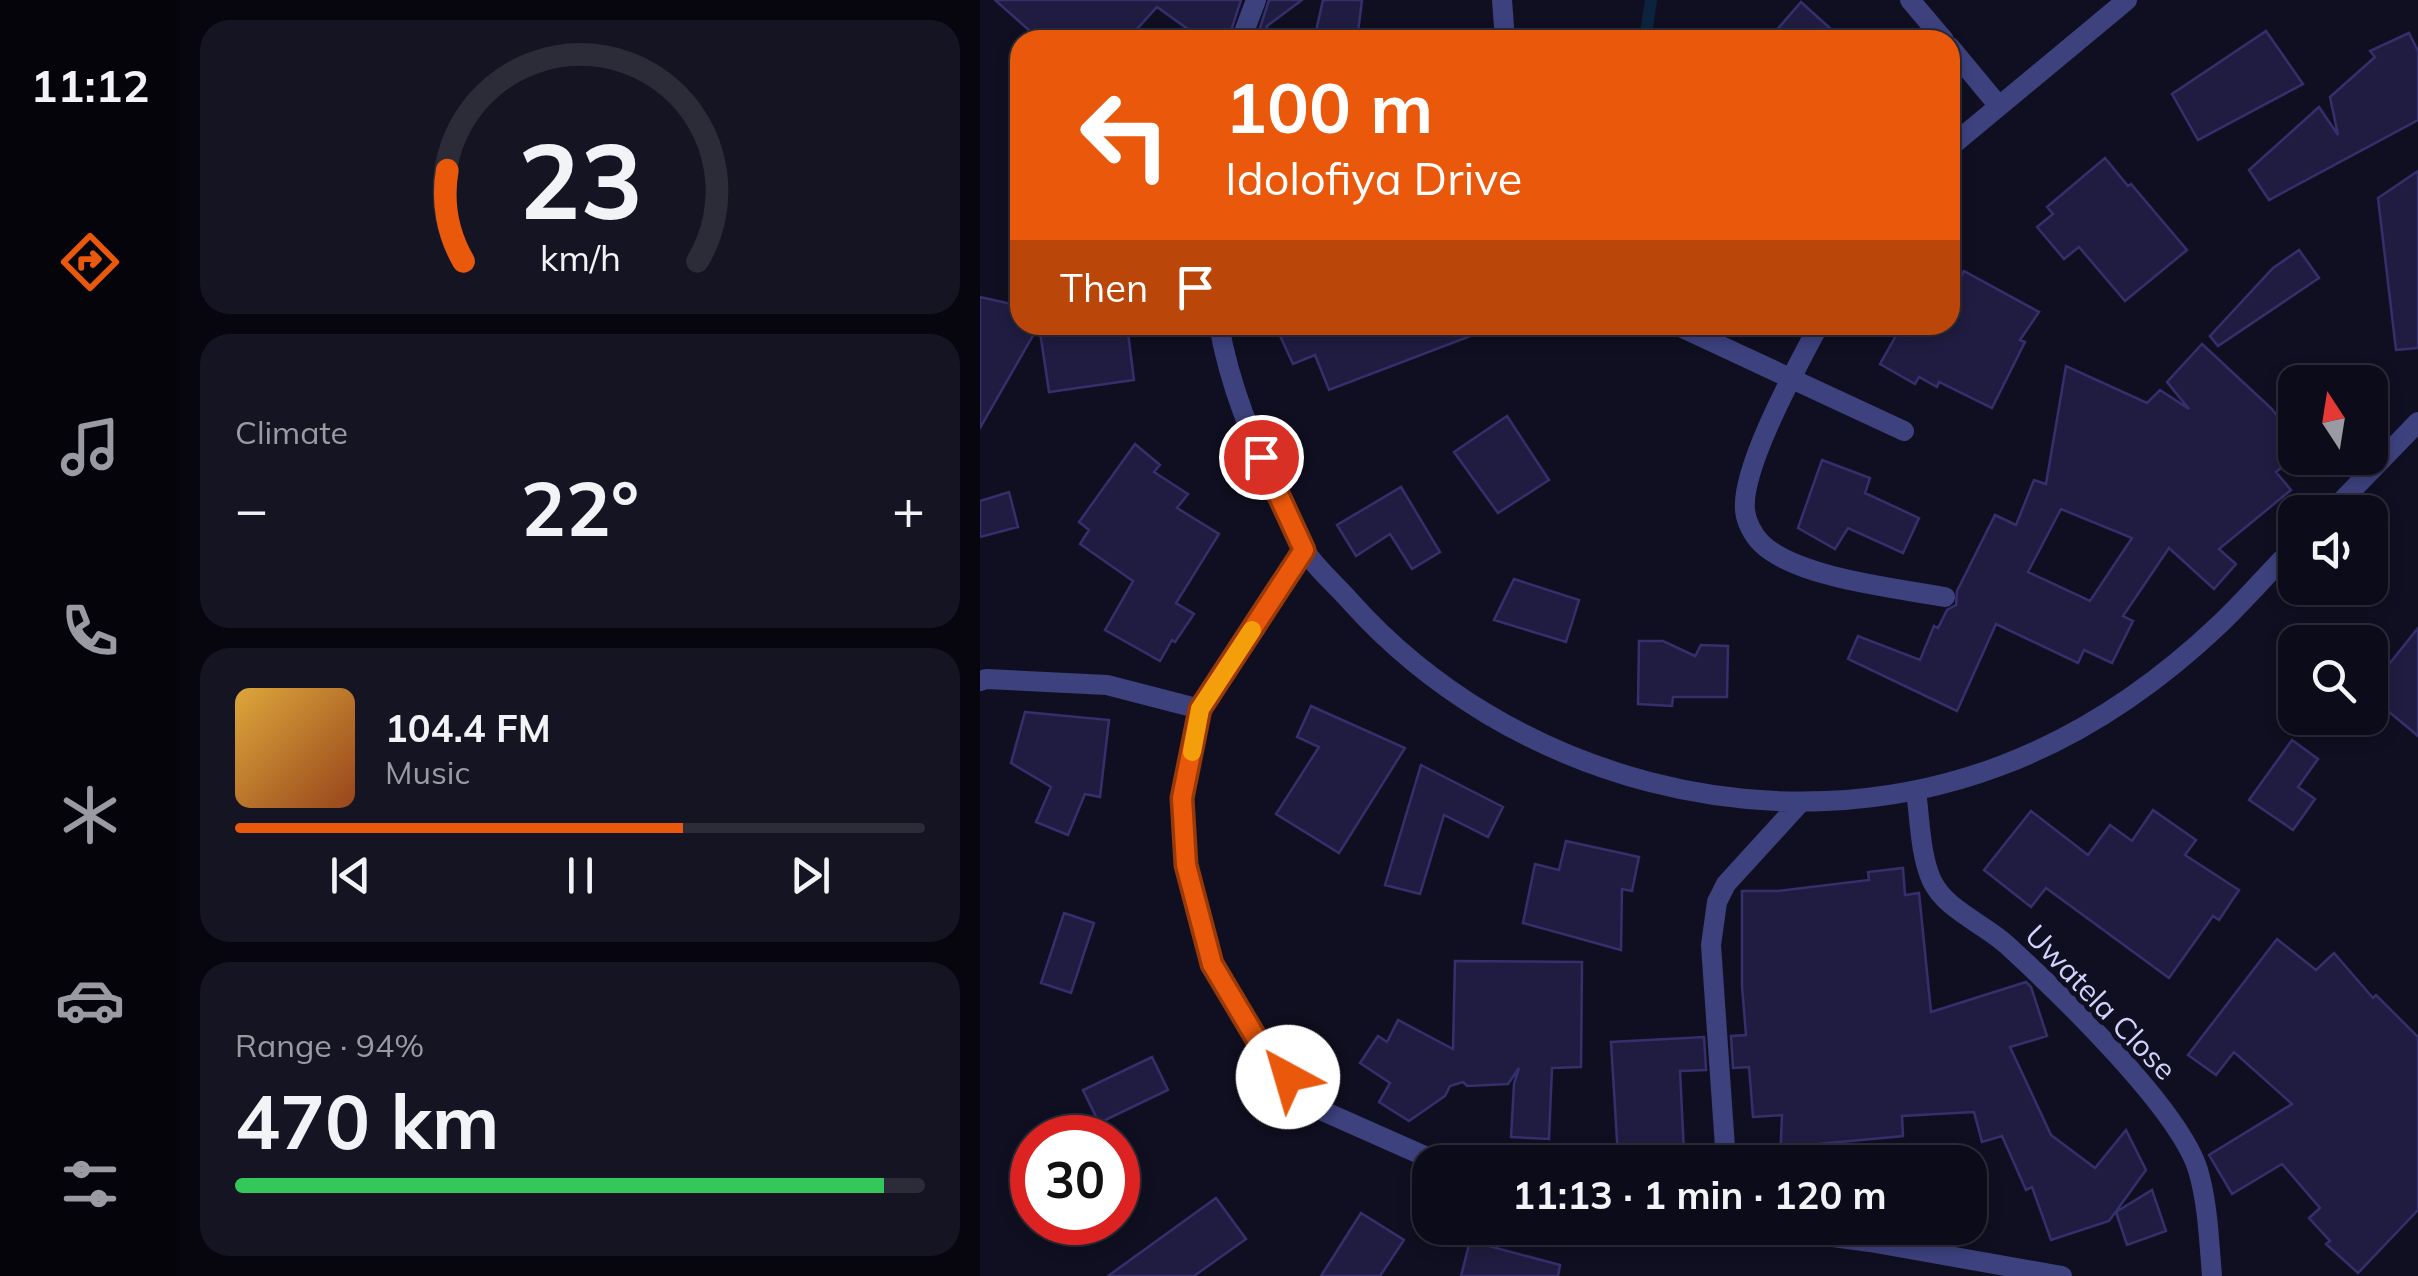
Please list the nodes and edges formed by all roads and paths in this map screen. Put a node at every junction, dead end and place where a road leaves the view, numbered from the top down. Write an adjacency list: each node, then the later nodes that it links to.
1 (1256, 0): 5 (street)
2 (1502, 0): 6 (street)
3 (1910, 0): 7 (street)
4 (2127, 0): 9 (street)
5 (1245, 30)
6 (1504, 30)
7 (1936, 30)
8 (1960, 60): 9 (street)
9 (1998, 105): 10 (street)
10 (1960, 138)
11 (1222, 335): 18 (street)
12 (1697, 335): 14 (street)
13 (1814, 335): 14 (street)
14 (1790, 379): 16 (street); 20 (street)
15 (2418, 422): 17 (street)
16 (1904, 431)
17 (2347, 495)
18 (1304, 550): 22 (street); 24 (street)
19 (2278, 564): 23 (street)
20 (1945, 597)
21 (980, 682): 22 (street)
22 (1200, 709): 26 (street)
23 (1916, 791): 24 (street); 29 (street, Uwatela Close)
24 (1800, 803): 25 (street)
25 (1725, 1145)
26 (1412, 1150)
27 (1887, 1245): 28 (street)
28 (2062, 1276)
29 (2212, 1276)

